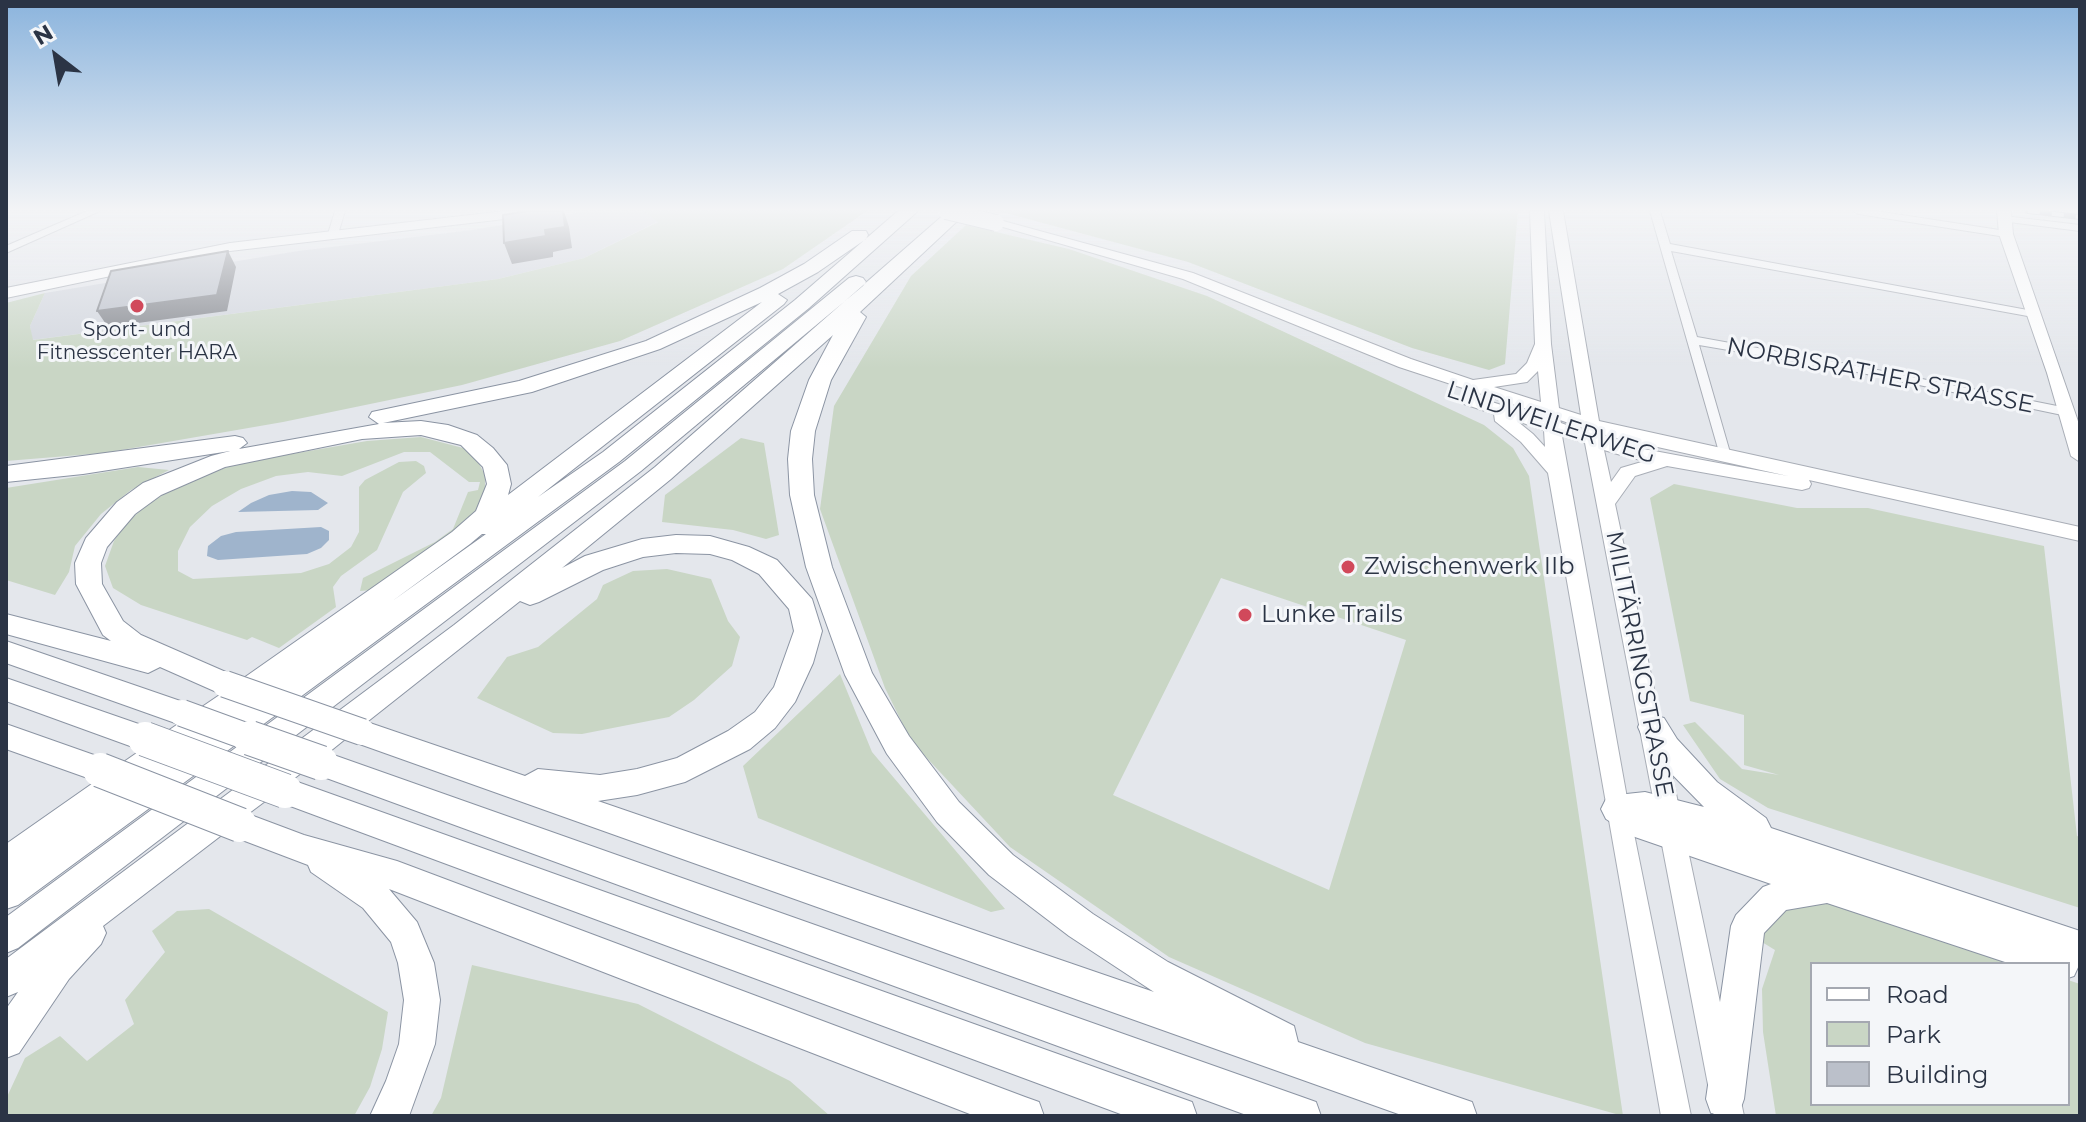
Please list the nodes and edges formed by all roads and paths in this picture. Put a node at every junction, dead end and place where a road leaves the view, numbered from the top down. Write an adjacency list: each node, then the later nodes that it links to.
1 (150, 263): 14 (street)
2 (818, 263): 28 (highway)
3 (822, 263): 35 (highway)
4 (849, 263): 48 (highway)
5 (877, 263): 49 (highway)
6 (902, 263): 13 (highway)
7 (1142, 263): 16 (street, LINDWEILERWEG, bridge)
8 (1539, 263): 18 (street, MILITÄRRINGSTRASSE)
9 (1564, 263): 23 (street, MILITÄRRINGSTRASSE)
10 (1671, 263): 17 (street)
11 (1756, 263): 15 (street)
12 (2017, 263): 15 (street)
13 (894, 271): 33 (highway); 54 (highway)
14 (6, 293)
15 (2033, 314): 21 (street)
16 (1337, 336): 19 (street, LINDWEILERWEG); 20 (street, LINDWEILERWEG)
17 (1692, 340): 21 (street, NORBISRATHER STRASSE); 24 (street)
18 (1543, 344): 19 (street); 22 (street, MILITÄRRINGSTRASSE)
19 (1465, 384): 22 (street, LINDWEILERWEG)
20 (1484, 406): 22 (street, LINDWEILERWEG); 27 (street)
21 (2067, 412): 25 (street)
22 (1552, 421): 23 (street, LINDWEILERWEG); 27 (street, MILITÄRRINGSTRASSE)
23 (1592, 434): 24 (street, LINDWEILERWEG); 26 (street, LINDWEILERWEG); 30 (street, MILITÄRRINGSTRASSE)
24 (1725, 456): 29 (street, LINDWEILERWEG)
25 (2080, 456)
26 (1669, 462): 29 (street, LINDWEILERWEG); 30 (street)
27 (1557, 471): 41 (street, MILITÄRRINGSTRASSE)
28 (6, 474)
29 (1870, 489): 31 (street, LINDWEILERWEG)
30 (1606, 503): 38 (street, MILITÄRRINGSTRASSE)
31 (2080, 534)
32 (6, 624): 36 (highway)
33 (464, 632): 40 (highway); 44 (highway)
34 (6, 652): 59 (highway, bridge)
35 (281, 667): 36 (highway); 46 (highway)
36 (225, 684): 40 (highway, bridge)
37 (6, 689): 58 (highway, bridge)
38 (1653, 727): 42 (street, MILITÄRRINGSTRASSE); 43 (highway)
39 (8, 737): 45 (highway, bridge)
40 (459, 766): 54 (highway)
41 (1617, 809): 42 (highway); 61 (street, MILITÄRRINGSTRASSE)
42 (1670, 823): 43 (highway); 47 (highway); 55 (street, MILITÄRRINGSTRASSE)
43 (1782, 844): 50 (highway)
44 (182, 848): 52 (highway); 53 (highway)
45 (303, 849): 56 (highway); 57 (highway)
46 (6, 861)
47 (1832, 890): 51 (highway); 55 (highway)
48 (6, 894)
49 (6, 937)
50 (2080, 947)
51 (2056, 962)
52 (6, 980)
53 (6, 1040)
54 (1362, 1081): 60 (highway)
55 (1727, 1108)
56 (389, 1116)
57 (1025, 1116)
58 (1178, 1116)
59 (1302, 1116)
60 (1458, 1116)
61 (1676, 1116)

